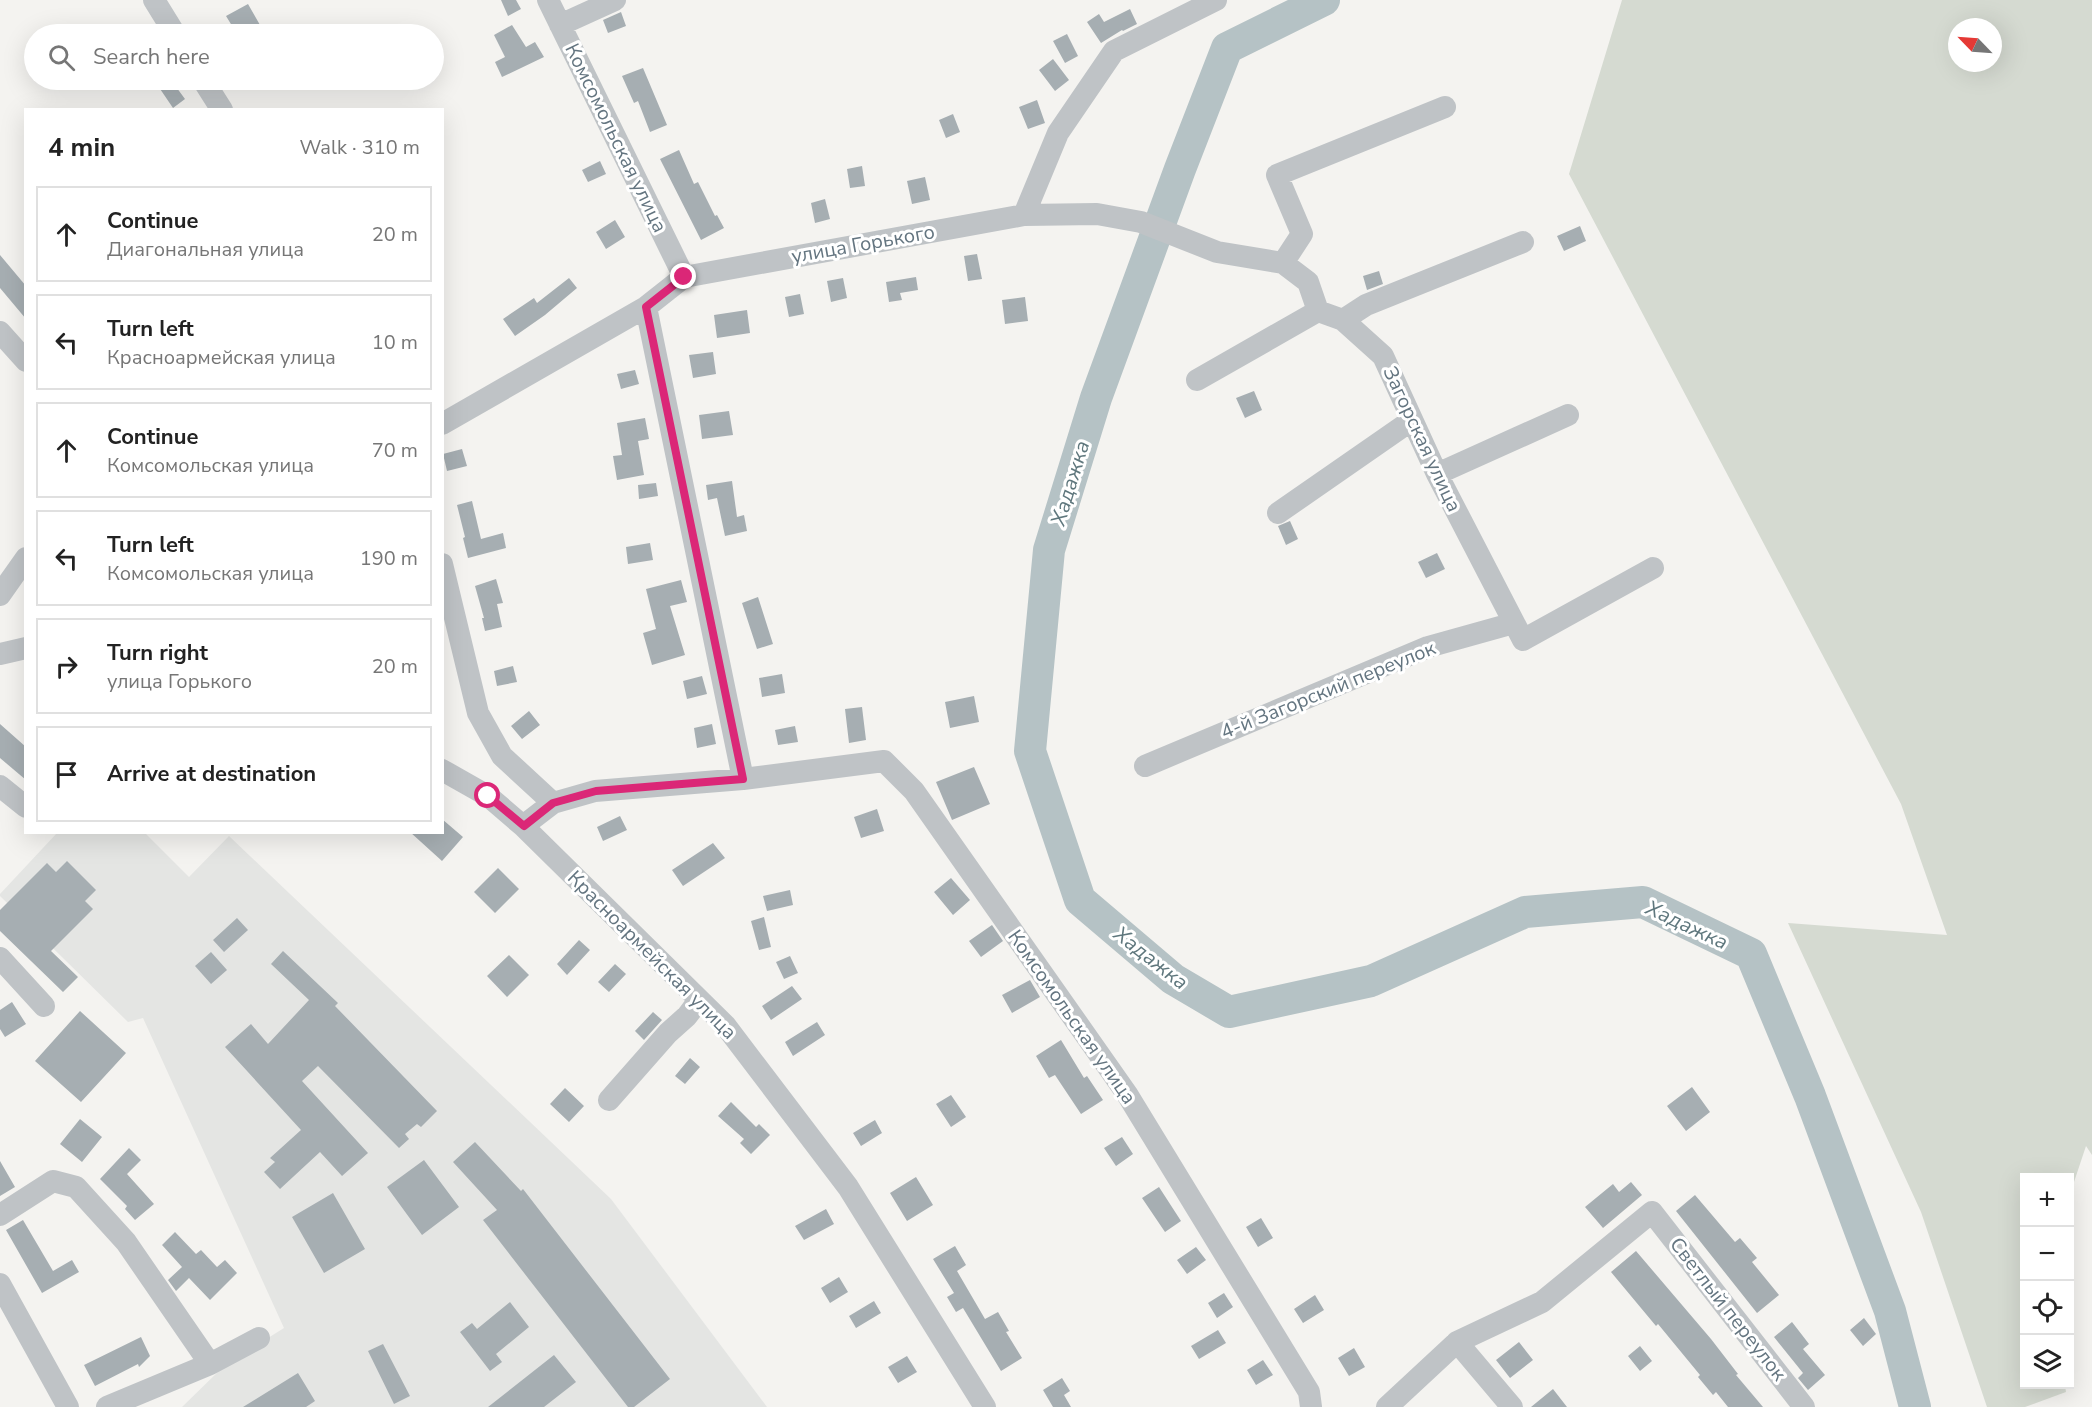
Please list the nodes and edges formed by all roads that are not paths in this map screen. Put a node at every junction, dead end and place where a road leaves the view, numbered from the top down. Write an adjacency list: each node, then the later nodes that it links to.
1 (154, 0): 5 (street)
2 (548, 0): 6 (street, Комсомольская улица)
3 (615, 0): 6 (street)
4 (1216, 0): 10 (street)
5 (169, 24)
6 (560, 25): 13 (street, Комсомольская улица)
7 (209, 90): 9 (street)
8 (1445, 107): 12 (street)
9 (221, 108)
10 (1024, 215): 12 (street, улица Горького); 13 (street, улица Горького)
11 (1523, 242): 16 (street)
12 (1283, 263): 15 (street)
13 (684, 277): 14 (street, улица Горького)
14 (646, 307): 22 (street, улица Горького); 34 (street)
15 (1318, 311): 16 (street, Загорская улица); 19 (street)
16 (1343, 320): 21 (street, Загорская улица)
17 (0, 332): 18 (street)
18 (24, 359)
19 (1197, 380)
20 (1568, 415): 23 (street)
21 (1412, 420): 23 (street, Загорская улица); 24 (street)
22 (444, 423)
23 (1437, 474): 29 (street, Загорская улица)
24 (1278, 513)
25 (24, 561): 28 (street)
26 (1653, 568): 29 (street, 4-й Загорский переулок)
27 (444, 572): 36 (street)
28 (0, 595)
29 (1518, 632): 32 (street, 4-й Загорский переулок)
30 (24, 648): 31 (street)
31 (0, 654)
32 (1145, 766)
33 (444, 771): 38 (street, Красноармейская улица)
34 (743, 779): 36 (street, Комсомольская улица); 51 (street, Комсомольская улица)
35 (0, 786): 37 (street)
36 (553, 803): 38 (street)
37 (24, 805)
38 (524, 826): 40 (street, Красноармейская улица)
39 (0, 958): 41 (street)
40 (699, 1000): 42 (street); 50 (street, Красноармейская улица)
41 (44, 1006)
42 (609, 1100)
43 (0, 1215): 47 (street)
44 (0, 1284): 48 (street)
45 (259, 1338): 47 (street)
46 (1457, 1342): 52 (street); 53 (street); 54 (street, Светлый переулок)
47 (210, 1364): 49 (street)
48 (68, 1407)
49 (107, 1407)
50 (985, 1407)
51 (1311, 1407)
52 (1387, 1407)
53 (1512, 1407)
54 (1804, 1407)

